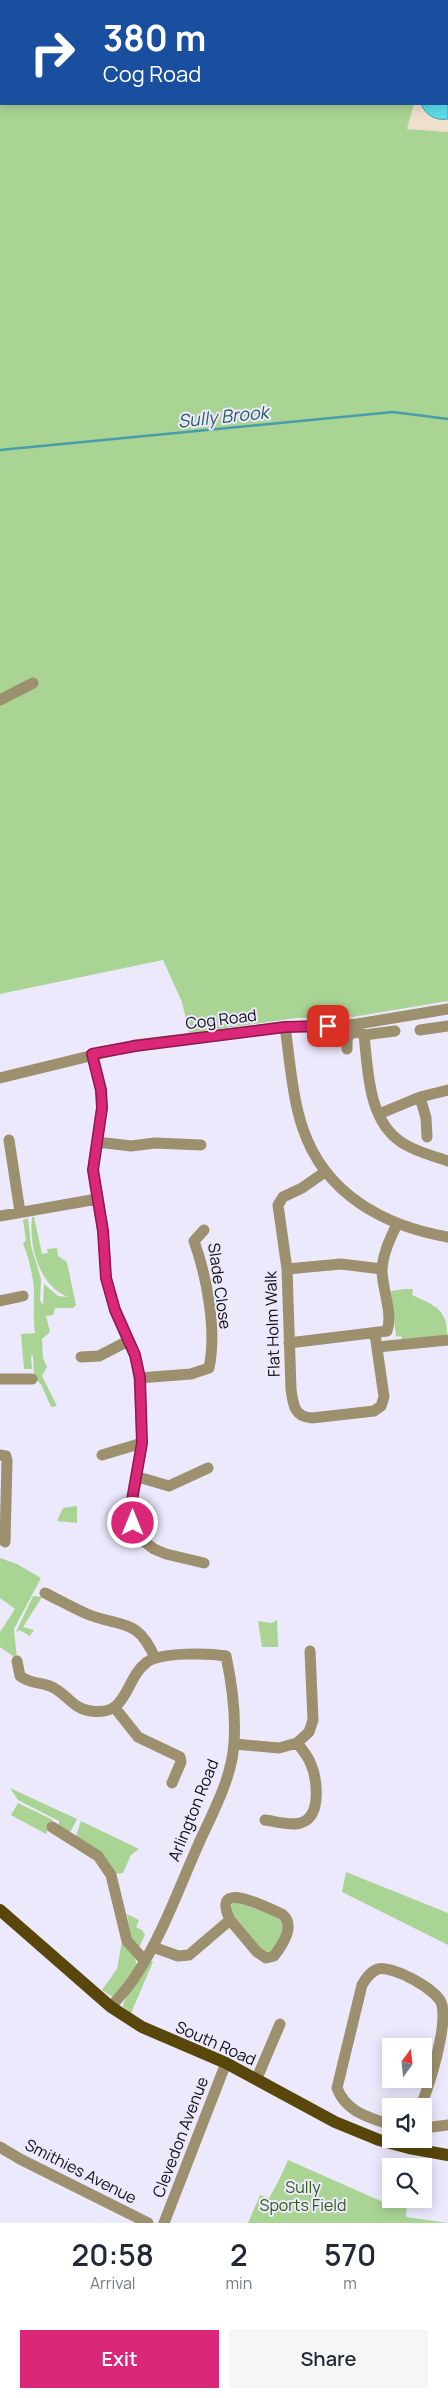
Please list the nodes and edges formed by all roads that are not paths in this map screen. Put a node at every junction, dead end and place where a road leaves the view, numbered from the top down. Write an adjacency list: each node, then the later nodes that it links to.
1 (33, 683): 2 (street)
2 (0, 700)
3 (448, 1010): 5 (street, Cog Road)
4 (448, 1026): 7 (street)
5 (285, 1027): 10 (street, Cog Road); 20 (street)
6 (395, 1030): 8 (street)
7 (420, 1030)
8 (364, 1035): 9 (street); 14 (street)
9 (347, 1049)
10 (92, 1054): 11 (street, Cog Road); 17 (street)
11 (0, 1078)
12 (448, 1090): 13 (street)
13 (420, 1097): 14 (street); 15 (street)
14 (379, 1114): 19 (street)
15 (427, 1137)
16 (9, 1140): 22 (street)
17 (98, 1142): 18 (street); 21 (street)
18 (201, 1145)
19 (448, 1161)
20 (325, 1172): 24 (street); 27 (street, Flat Holm Walk)
21 (98, 1199): 22 (street); 33 (street)
22 (20, 1212): 23 (street)
23 (0, 1216)
24 (397, 1224): 26 (street); 28 (street)
25 (204, 1230): 37 (street, Slade Close)
26 (448, 1237)
27 (287, 1269): 28 (street); 34 (street, Flat Holm Walk)
28 (382, 1269): 31 (street)
29 (23, 1296): 30 (street)
30 (0, 1301)
31 (375, 1334): 34 (street); 35 (street)
32 (448, 1340): 35 (street)
33 (128, 1342): 36 (street); 37 (street)
34 (289, 1343): 35 (street, Flat Holm Walk)
35 (377, 1347)
36 (81, 1357)
37 (140, 1378): 40 (street)
38 (0, 1379): 39 (street)
39 (32, 1379)
40 (142, 1443): 42 (street); 44 (street)
41 (0, 1455): 45 (street)
42 (102, 1455)
43 (208, 1468): 44 (street)
44 (138, 1477): 46 (street)
45 (5, 1542)
46 (204, 1563)
47 (45, 1593): 49 (street)
48 (310, 1652): 52 (street)
49 (154, 1658): 51 (street); 53 (street, Arlington Road)
50 (17, 1660): 51 (street)
51 (115, 1708): 54 (street)
52 (296, 1743): 53 (street); 55 (street)
53 (234, 1744): 59 (street, Arlington Road)
54 (172, 1783)
55 (265, 1820)
56 (52, 1827): 60 (street)
57 (0, 1910): 61 (main road, South Road)
58 (230, 1920): 58 (street); 59 (street)
59 (153, 1947): 60 (street, Arlington Road)
60 (145, 1961): 61 (street, Arlington Road)
61 (111, 2007): 63 (main road, South Road)
62 (280, 2024): 64 (street)
63 (226, 2063): 64 (main road, South Road); 72 (street, Clevedon Avenue)
64 (257, 2078): 70 (main road, South Road)
65 (425, 2098): 66 (street)
66 (382, 2121)
67 (448, 2125): 68 (street)
68 (432, 2127)
69 (0, 2147): 71 (street, Smithies Avenue)
70 (448, 2155)
71 (148, 2223)
72 (164, 2223)

